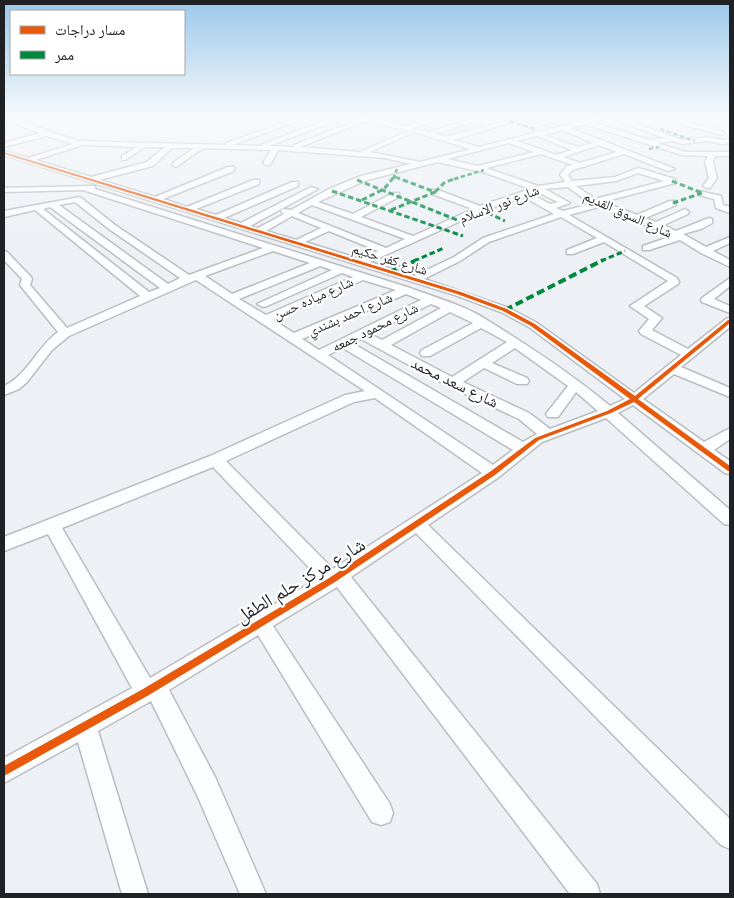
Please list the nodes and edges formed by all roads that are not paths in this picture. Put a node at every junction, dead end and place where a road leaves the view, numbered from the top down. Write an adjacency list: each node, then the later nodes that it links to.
1 (18, 157): 16 (street, شارع كفر حكيم)
2 (39, 157): 16 (street)
3 (158, 157): 32 (street)
4 (187, 157): 25 (street)
5 (271, 157): 21 (street)
6 (388, 157): 17 (street)
7 (424, 157): 17 (street)
8 (444, 157): 18 (street)
9 (486, 157): 22 (street)
10 (523, 157): 22 (street)
11 (556, 157): 27 (street)
12 (608, 157): 27 (street, شارع السوق القديم)
13 (639, 157): 23 (street)
14 (675, 157): 23 (street)
15 (711, 157): 57 (street)
16 (29, 160): 32 (street, شارع كفر حكيم)
17 (408, 160): 24 (street); 26 (street)
18 (436, 160): 24 (street); 28 (street)
19 (4, 162): 32 (street)
20 (344, 162): 26 (street)
21 (267, 163)
22 (501, 163): 28 (street)
23 (657, 163): 30 (street)
24 (420, 164): 48 (street)
25 (176, 165)
26 (389, 165): 31 (street)
27 (580, 165): 35 (street, شارع السوق القديم)
28 (478, 168): 41 (street)
29 (231, 169): 47 (street)
30 (671, 169)
31 (354, 173)
32 (88, 177): 36 (street, شارع كفر حكيم)
33 (37, 179): 38 (street)
34 (256, 182): 55 (street)
35 (568, 183): 41 (street, شارع نور الاسلام); 49 (street, شارع السوق القديم); 49 (street, شارع نور الاسلام)
36 (108, 184): 40 (street); 47 (street, شارع كفر حكيم)
37 (295, 184): 63 (street)
38 (8, 186): 40 (street)
39 (321, 186): 54 (street)
40 (86, 189): 43 (street, شارع كفر حكيم)
41 (538, 189): 44 (street, شارع نور الاسلام); 52 (street)
42 (435, 192): 56 (street)
43 (98, 193): 46 (street); 75 (street, شارع كفر حكيم)
44 (526, 194): 52 (street); 56 (street, شارع نور الاسلام)
45 (396, 196): 62 (street)
46 (77, 199): 51 (street); 85 (street)
47 (156, 199): 55 (street, شارع كفر حكيم)
48 (311, 202): 59 (street); 62 (street)
49 (597, 203): 61 (street); 64 (street, شارع السوق القديم)
50 (673, 203): 64 (street)
51 (53, 204): 53 (street); 89 (street)
52 (549, 207): 61 (street)
53 (37, 208): 60 (street); 91 (street)
54 (276, 208): 59 (street); 67 (street)
55 (189, 209): 63 (street, شارع كفر حكيم)
56 (480, 209): 72 (street, شارع نور الاسلام)
57 (730, 210)
58 (684, 212): 66 (street)
59 (290, 213): 68 (street); 69 (street)
60 (4, 214)
61 (562, 214): 71 (street); 87 (street)
62 (355, 217): 72 (street)
63 (217, 218): 67 (street, شارع كفر حكيم)
64 (638, 218): 66 (street, شارع السوق القديم)
65 (709, 221): 70 (street)
66 (657, 225): 70 (street, شارع السوق القديم)
67 (242, 226): 69 (street, شارع كفر حكيم)
68 (328, 228): 74 (street); 77 (street)
69 (259, 231): 74 (street, شارع كفر حكيم)
70 (677, 235): 76 (street); 78 (street, شارع السوق القديم)
71 (605, 238): 79 (street); 107 (street)
72 (414, 239): 77 (street, شارع نور الاسلام)
73 (730, 240): 78 (street)
74 (296, 243): 82 (street, شارع كفر حكيم)
75 (272, 248): 81 (street, شارع كفر حكيم); 85 (street)
76 (646, 248)
77 (387, 251): 82 (street, شارع نور الاسلام)
78 (704, 251): 83 (street, شارع السوق القديم)
79 (570, 252)
80 (4, 254): 100 (street)
81 (318, 263): 84 (street, شارع كفر حكيم); 92 (street)
82 (360, 263): 87 (street, شارع كفر حكيم)
83 (730, 264)
84 (340, 270): 86 (street, شارع كفر حكيم); 94 (street)
85 (193, 277): 89 (street); 92 (street)
86 (361, 277): 90 (street, شارع كفر حكيم); 97 (street, شارع مياده حسن)
87 (414, 280): 118 (street, شارع كفر حكيم)
88 (730, 281): 96 (street)
89 (167, 288): 91 (street)
90 (406, 290): 93 (street, شارع كفر حكيم); 102 (street, شارع احمد بشندي)
91 (147, 296): 100 (street)
92 (231, 298): 97 (street)
93 (432, 299): 95 (street, شارع كفر حكيم); 101 (street, شارع محمود جمعه)
94 (264, 304)
95 (451, 307): 99 (street, شارع كفر حكيم); 105 (street)
96 (730, 310)
97 (265, 320): 102 (street)
98 (730, 321): 107 (street, شارع مركز حلم الطفل)
99 (483, 322): 103 (street, شارع كفر حكيم); 106 (street)
100 (65, 333): 114 (street)
101 (361, 334): 104 (street, شارع محمود جمعه); 105 (street, شارع سعد محمد)
102 (293, 338): 108 (street)
103 (514, 342): 109 (street); 113 (street, شارع كفر حكيم)
104 (343, 343): 108 (street, شارع محمود جمعه); 121 (street)
105 (382, 345): 112 (street, شارع سعد محمد)
106 (426, 353)
107 (689, 354): 110 (street, شارع مركز حلم الطفل)
108 (319, 355): 115 (street)
109 (483, 363): 111 (street); 112 (street)
110 (672, 368): 116 (street); 118 (street, شارع مركز حلم الطفل)
111 (522, 381)
112 (453, 383): 117 (street, شارع سعد محمد)
113 (575, 385): 119 (street, شارع كفر حكيم); 120 (street)
114 (4, 391)
115 (377, 393): 126 (street); 128 (street)
116 (730, 393)
117 (488, 399): 121 (street); 123 (street, شارع سعد محمد)
118 (635, 399): 119 (street, شارع مركز حلم الطفل); 125 (street, شارع كفر حكيم)
119 (609, 412): 123 (street, شارع مركز حلم الطفل); 129 (street, شارع كفر حكيم)
120 (553, 414)
121 (466, 415): 124 (street)
122 (730, 433): 125 (street)
123 (547, 434): 124 (street, شارع مركز حلم الطفل)
124 (522, 448): 128 (street, شارع مركز حلم الطفل)
125 (704, 449): 127 (street, شارع كفر حكيم)
126 (215, 460): 131 (street); 133 (street)
127 (730, 469)
128 (493, 473): 130 (street, شارع مركز حلم الطفل)
129 (730, 519)
130 (418, 524): 133 (street, شارع مركز حلم الطفل); 139 (street)
131 (52, 525): 132 (street); 135 (street)
132 (4, 544)
133 (336, 578): 134 (street, شارع مركز حلم الطفل); 142 (street)
134 (260, 622): 135 (street, شارع مركز حلم الطفل); 138 (street)
135 (151, 689): 136 (street, شارع مركز حلم الطفل); 141 (street)
136 (85, 726): 137 (street, شارع مركز حلم الطفل); 140 (street)
137 (4, 771)
138 (381, 813)
139 (730, 836)
140 (135, 894)
141 (252, 894)
142 (586, 894)

